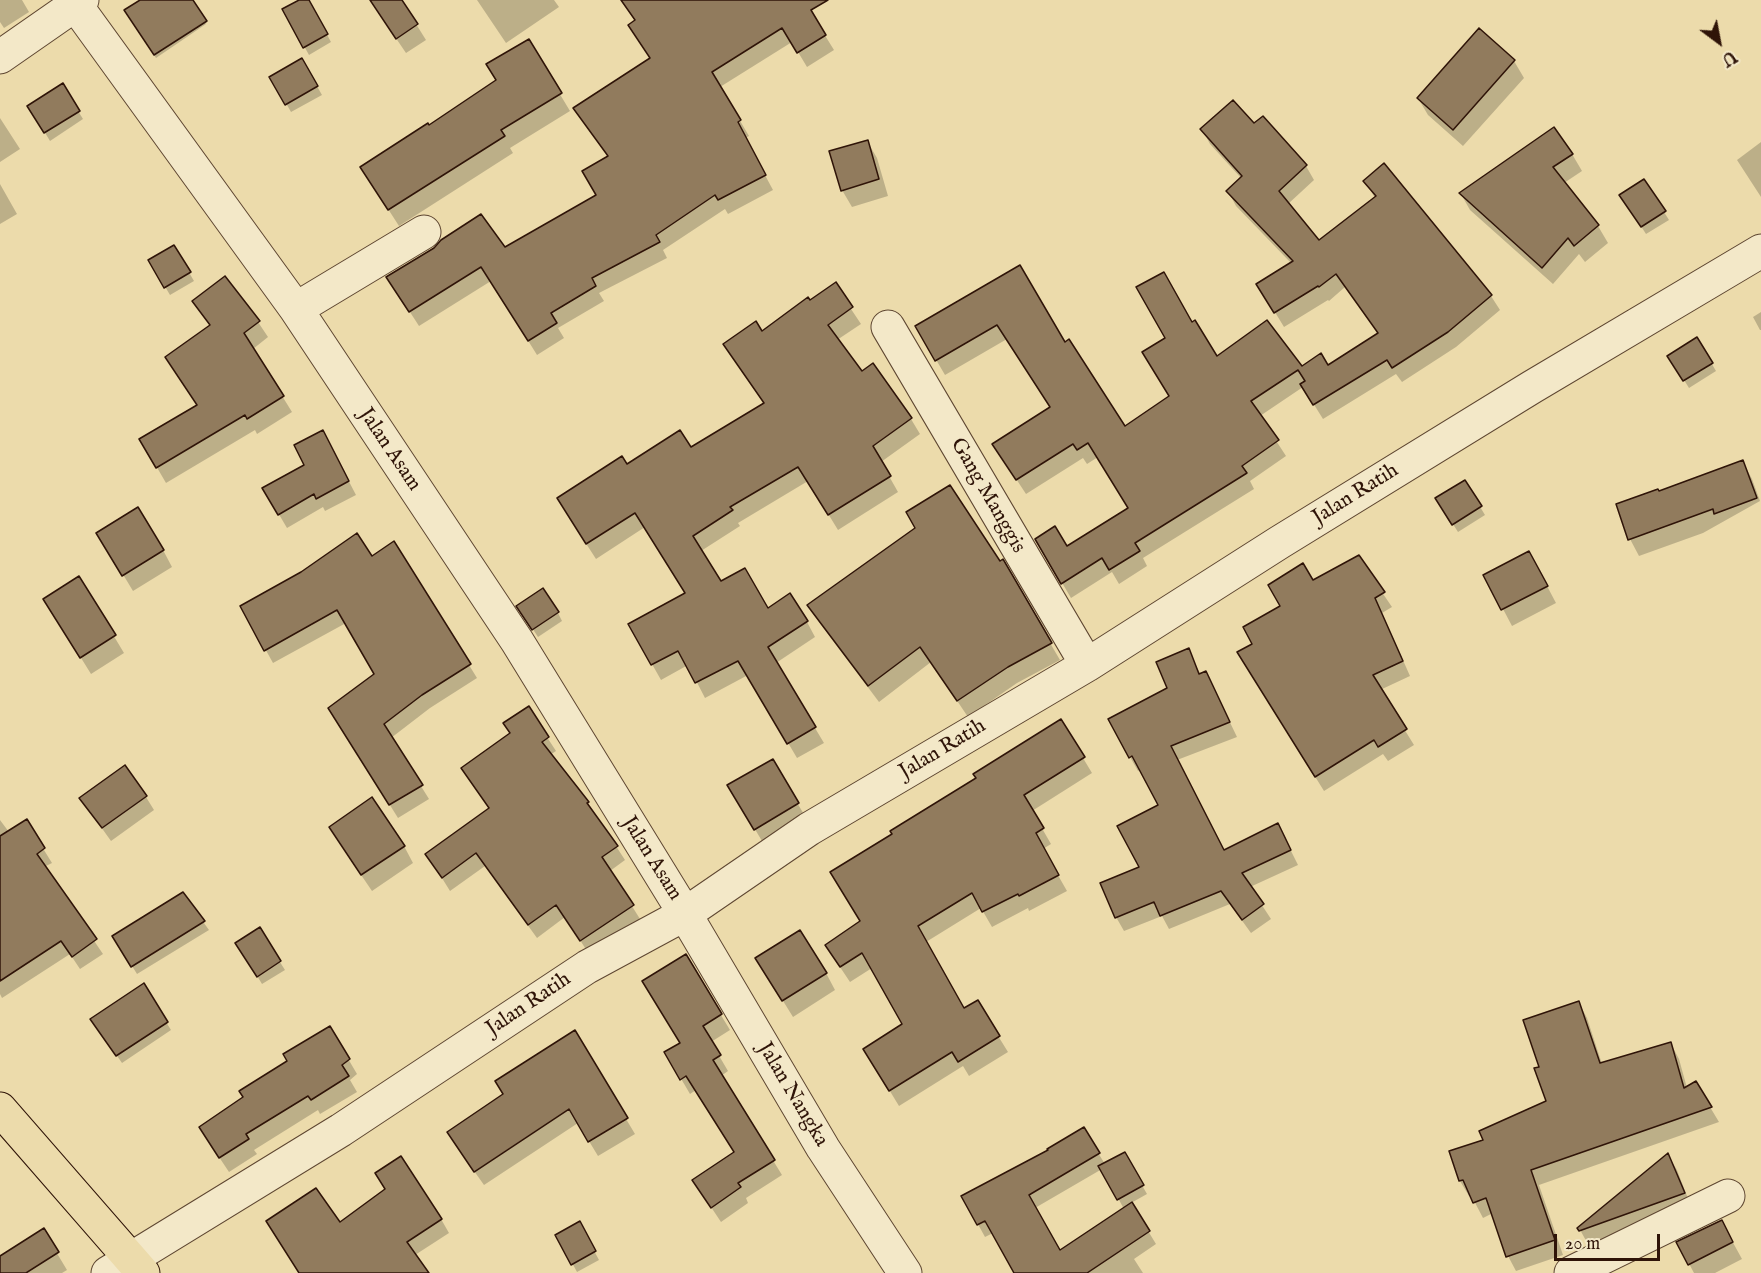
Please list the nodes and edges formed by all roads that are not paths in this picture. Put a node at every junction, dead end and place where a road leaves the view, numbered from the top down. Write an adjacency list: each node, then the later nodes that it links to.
1 (77, 2): 2 (street); 5 (street, Jalan Asam)
2 (0, 57)
3 (424, 232): 5 (street)
4 (1761, 251): 7 (street, Jalan Ratih)
5 (296, 309): 8 (street, Jalan Asam)
6 (888, 327): 7 (street, Gang Manggis)
7 (1087, 665): 8 (street, Jalan Ratih)
8 (685, 914): 11 (street, Jalan Ratih); 12 (street, Jalan Nangka)
9 (0, 1109): 11 (main road)
10 (1728, 1196): 13 (street)
11 (127, 1269)
12 (904, 1273)
13 (1571, 1273)

